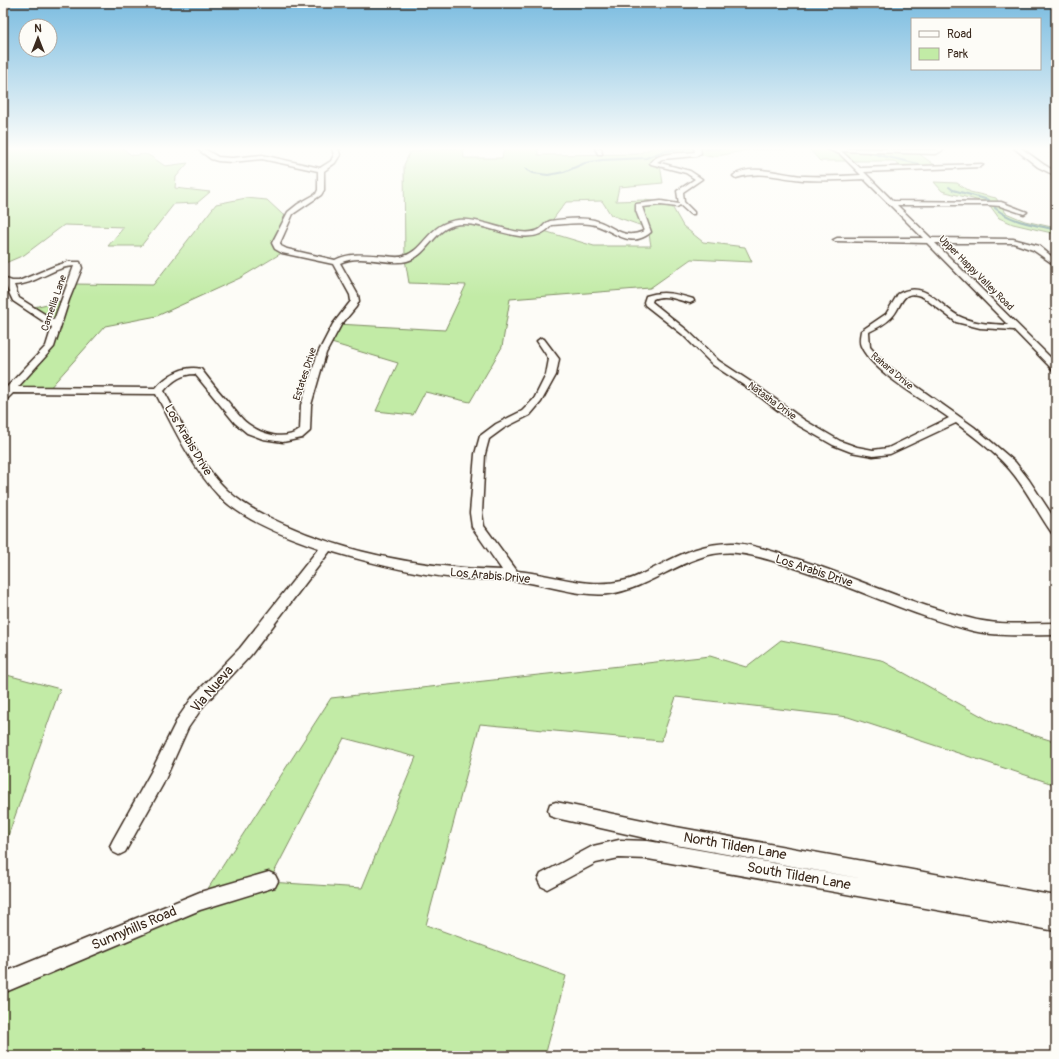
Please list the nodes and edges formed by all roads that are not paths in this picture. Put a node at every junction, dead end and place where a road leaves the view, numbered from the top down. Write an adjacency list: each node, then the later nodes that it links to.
1 (314, 197): 10 (street)
2 (681, 197): 7 (street)
3 (886, 197): 4 (street, Upper Happy Valley Road)
4 (892, 203): 6 (street); 9 (street, Upper Happy Valley Road)
5 (677, 205): 10 (street)
6 (1024, 212)
7 (692, 213)
8 (837, 240): 9 (street)
9 (929, 240): 11 (street); 15 (street, Upper Happy Valley Road)
10 (336, 262): 18 (street, Estates Drive)
11 (1056, 264)
12 (6, 282): 14 (street); 14 (street, Camellia Lane)
13 (690, 301): 20 (street, Natasha Drive)
14 (57, 326): 19 (street, Camellia Lane)
15 (1017, 328): 17 (street, Upper Happy Valley Road); 20 (street, Rahara Drive)
16 (541, 341): 23 (street)
17 (1056, 368)
18 (158, 391): 19 (street, Los Arabis Drive); 22 (street, Los Arabis Drive)
19 (6, 394)
20 (956, 419): 21 (street, Rahara Drive)
21 (1056, 530)
22 (327, 547): 23 (street, Los Arabis Drive); 26 (street, Via Nueva)
23 (512, 575): 24 (street, Los Arabis Drive)
24 (1056, 629)
25 (556, 810): 29 (street, North Tilden Lane)
26 (119, 846)
27 (547, 880): 30 (street, South Tilden Lane)
28 (269, 882): 31 (street, Sunnyhills Road)
29 (1056, 905)
30 (1056, 922)
31 (3, 983)

